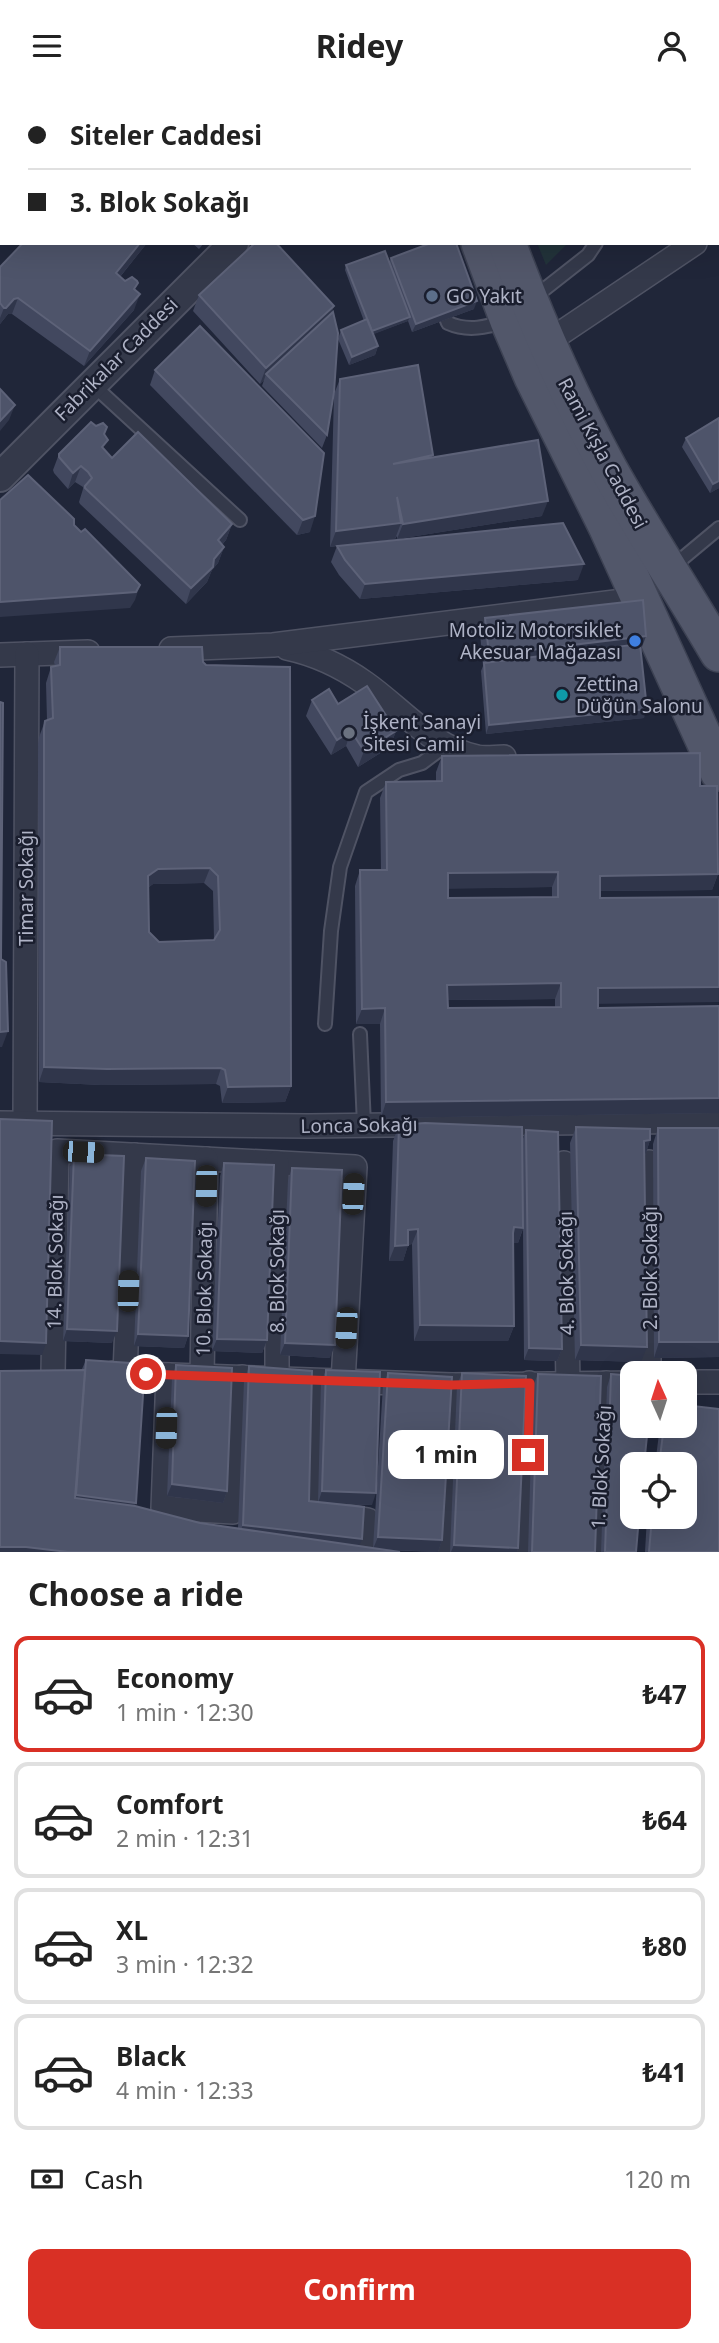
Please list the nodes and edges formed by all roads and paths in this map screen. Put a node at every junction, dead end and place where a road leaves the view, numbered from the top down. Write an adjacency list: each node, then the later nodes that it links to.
1 (232, 245): 9 (street, Fabrikalar Caddesi)
2 (481, 245): 7 (main road, Rami Kışla Caddesi)
3 (508, 245): 7 (main road, Rami Kışla Caddesi)
4 (595, 245): 7 (lane)
5 (692, 245): 8 (street)
6 (438, 297): 7 (lane)
7 (519, 311): 8 (main road, Rami Kışla Caddesi); 14 (main road, Rami Kışla Caddesi)
8 (546, 343): 13 (main road, Rami Kışla Caddesi)
9 (92, 384): 10 (street, Fabrikalar Caddesi); 11 (lane)
10 (0, 477)
11 (240, 520)
12 (719, 528): 13 (lane)
13 (668, 570): 15 (main road, Rami Kışla Caddesi)
14 (639, 599): 16 (street); 23 (main road, Rami Kışla Caddesi)
15 (716, 642)
16 (273, 645): 17 (street); 21 (street)
17 (150, 650)
18 (109, 651): 20 (street)
19 (0, 655): 20 (street)
20 (27, 655): 27 (street, Timar Sokağı)
21 (446, 745): 22 (street); 24 (lane)
22 (528, 757)
23 (706, 763)
24 (325, 1024)
25 (360, 1034): 29 (lane)
26 (719, 1121): 29 (street, Lonca Sokağı)
27 (25, 1122): 28 (street, Lonca Sokağı); 29 (street, Lonca Sokağı)
28 (0, 1123)
29 (364, 1125)
30 (134, 1155): 31 (street); 36 (street); 37 (street, 14. Blok Sokağı)
31 (206, 1159): 33 (street); 40 (street, 10. Blok Sokağı)
32 (649, 1162): 35 (street, 2. Blok Sokağı)
33 (277, 1163): 42 (street, 8. Blok Sokağı); 44 (street)
34 (564, 1163): 47 (street, 4. Blok Sokağı)
35 (649, 1361)
36 (125, 1373): 37 (street); 39 (street)
37 (53, 1374): 38 (street)
38 (27, 1375)
39 (168, 1375): 40 (street); 41 (street)
40 (202, 1376): 41 (street)
41 (242, 1377): 42 (street)
42 (277, 1379): 43 (street)
43 (319, 1381): 44 (street); 52 (street)
44 (343, 1382): 51 (street)
45 (719, 1382): 50 (street)
46 (530, 1383): 47 (street); 51 (street); 54 (street)
47 (568, 1383): 48 (street)
48 (606, 1383): 49 (street); 55 (street, 1. Blok Sokağı)
49 (620, 1383)
50 (697, 1383)
51 (452, 1385): 53 (street)
52 (368, 1552)
53 (447, 1552)
54 (525, 1552)
55 (597, 1552)

